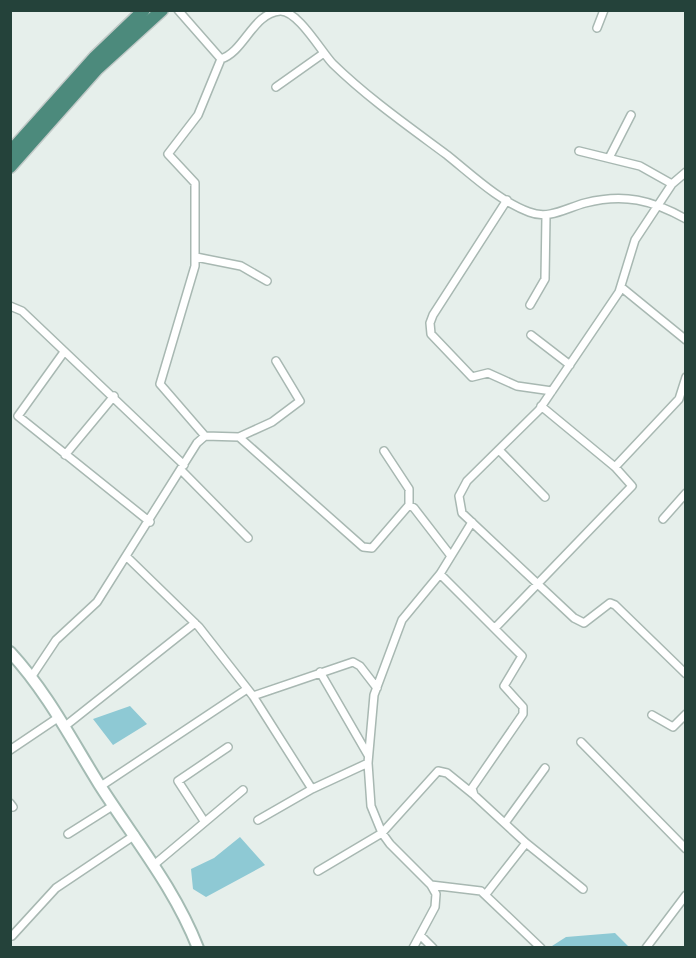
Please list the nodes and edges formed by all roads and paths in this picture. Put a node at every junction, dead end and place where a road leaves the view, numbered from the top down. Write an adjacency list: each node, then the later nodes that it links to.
1 (144, 10): 10 (highway)
2 (162, 10): 10 (highway)
3 (178, 10): 9 (street)
4 (274, 10): 6 (street)
5 (604, 10): 7 (street)
6 (266, 18): 8 (street); 9 (street)
7 (597, 28)
8 (324, 53): 11 (street); 19 (street)
9 (221, 59): 23 (street)
10 (98, 61): 14 (highway); 16 (highway)
11 (276, 87)
12 (631, 115): 15 (street)
13 (579, 151): 15 (street)
14 (10, 152)
15 (609, 158): 18 (street)
16 (10, 167)
17 (686, 172): 18 (street)
18 (672, 184): 20 (street)
19 (507, 200): 21 (street); 34 (street)
20 (658, 203): 21 (street); 22 (street); 25 (street)
21 (546, 216): 26 (street)
22 (686, 219)
23 (196, 257): 24 (street); 37 (street)
24 (267, 281)
25 (621, 287): 29 (street); 32 (street)
26 (530, 305)
27 (10, 306): 30 (street)
28 (531, 335): 32 (street)
29 (686, 340)
30 (64, 352): 35 (street); 41 (street)
31 (276, 361): 38 (street)
32 (570, 364): 34 (street)
33 (686, 377): 42 (street)
34 (552, 391): 36 (street)
35 (114, 396): 41 (street); 43 (street)
36 (541, 406): 39 (street); 42 (street)
37 (205, 436): 38 (street); 43 (street)
38 (239, 436): 46 (street)
39 (499, 450): 45 (street); 49 (street)
40 (384, 451): 46 (street)
41 (65, 455): 48 (street)
42 (615, 467): 54 (street)
43 (183, 468): 48 (street); 50 (street)
44 (686, 493): 47 (street)
45 (545, 497)
46 (409, 505): 51 (street)
47 (663, 519)
48 (150, 522): 52 (street)
49 (472, 522): 51 (street); 54 (street)
50 (248, 538)
51 (451, 556): 53 (street)
52 (127, 557): 55 (street); 60 (street)
53 (440, 574): 56 (street); 61 (street)
54 (540, 584): 56 (street); 59 (street)
55 (195, 623): 62 (street); 66 (street)
56 (495, 628): 75 (street)
57 (10, 652): 60 (main road)
58 (320, 672): 61 (street); 63 (street); 70 (street)
59 (686, 674)
60 (32, 676): 66 (main road)
61 (377, 688): 70 (street)
62 (247, 689): 63 (street); 72 (street)
63 (253, 696): 73 (street)
64 (686, 714): 65 (street)
65 (652, 715)
66 (61, 722): 69 (street); 72 (main road)
67 (581, 742): 84 (street)
68 (228, 747): 78 (street)
69 (10, 750)
70 (368, 759): 73 (street); 80 (street)
71 (546, 768): 79 (street)
72 (101, 786): 76 (main road)
73 (312, 789): 77 (street)
74 (243, 790): 78 (street)
75 (474, 795): 79 (street); 80 (street)
76 (114, 805): 81 (street); 82 (main road)
77 (258, 820)
78 (204, 821): 85 (street)
79 (505, 823): 83 (street)
80 (382, 833): 86 (street); 87 (street)
81 (68, 834)
82 (135, 835): 85 (main road); 92 (street)
83 (526, 843): 88 (street); 89 (street)
84 (686, 849)
85 (155, 864): 93 (main road)
86 (318, 871)
87 (431, 885): 89 (street); 91 (street)
88 (583, 889)
89 (486, 894): 96 (street)
90 (686, 895): 97 (street)
91 (420, 935): 94 (street); 95 (street)
92 (12, 936)
93 (198, 948)
94 (413, 948)
95 (433, 948)
96 (542, 948)
97 (646, 948)

